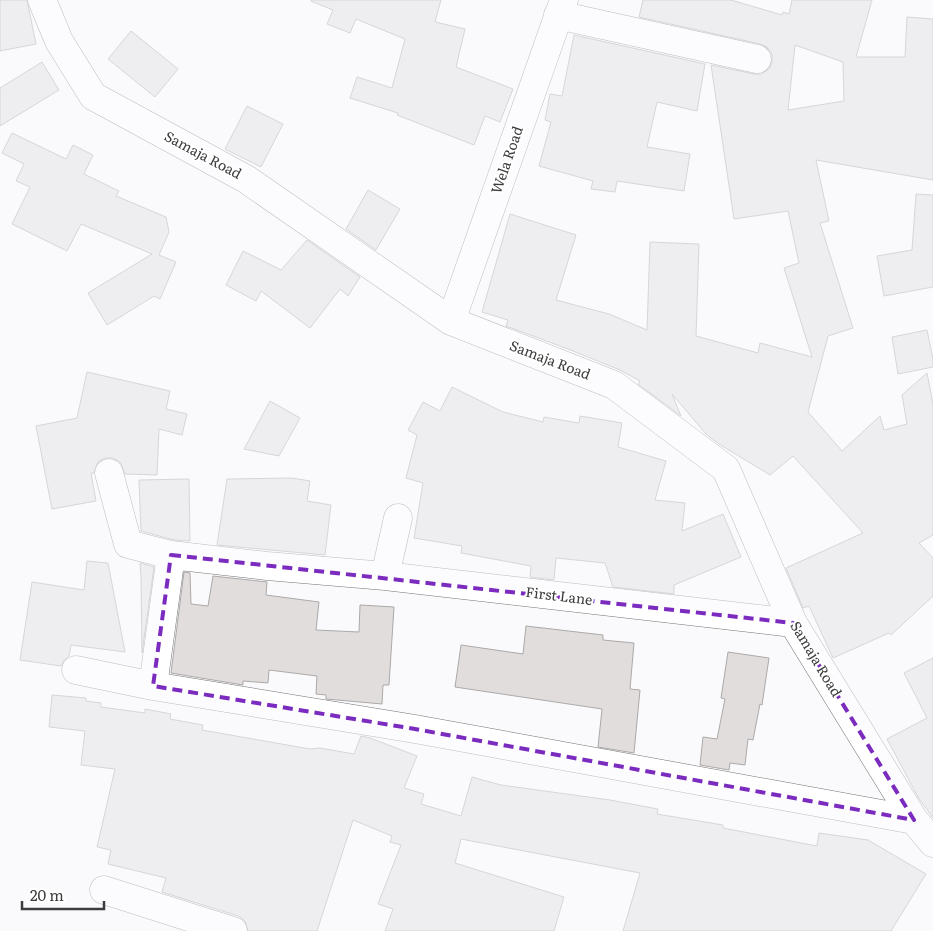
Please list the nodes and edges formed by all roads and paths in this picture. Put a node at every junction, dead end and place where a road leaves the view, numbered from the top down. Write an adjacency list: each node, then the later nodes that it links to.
1 (42, 0): 4 (street, Samaja Road)
2 (561, 7): 3 (street); 4 (street, Wela Road)
3 (757, 59)
4 (451, 321): 9 (street, Samaja Road)
5 (109, 473): 7 (street, First Lane)
6 (398, 518): 8 (street)
7 (171, 555): 8 (street, First Lane); 11 (street)
8 (384, 576): 9 (street, First Lane)
9 (793, 623): 12 (street, Samaja Road)
10 (76, 670): 11 (street)
11 (153, 686): 12 (street)
12 (914, 820): 13 (street, Samaja Road)
13 (933, 843)
14 (104, 890): 15 (street)
15 (232, 931)

